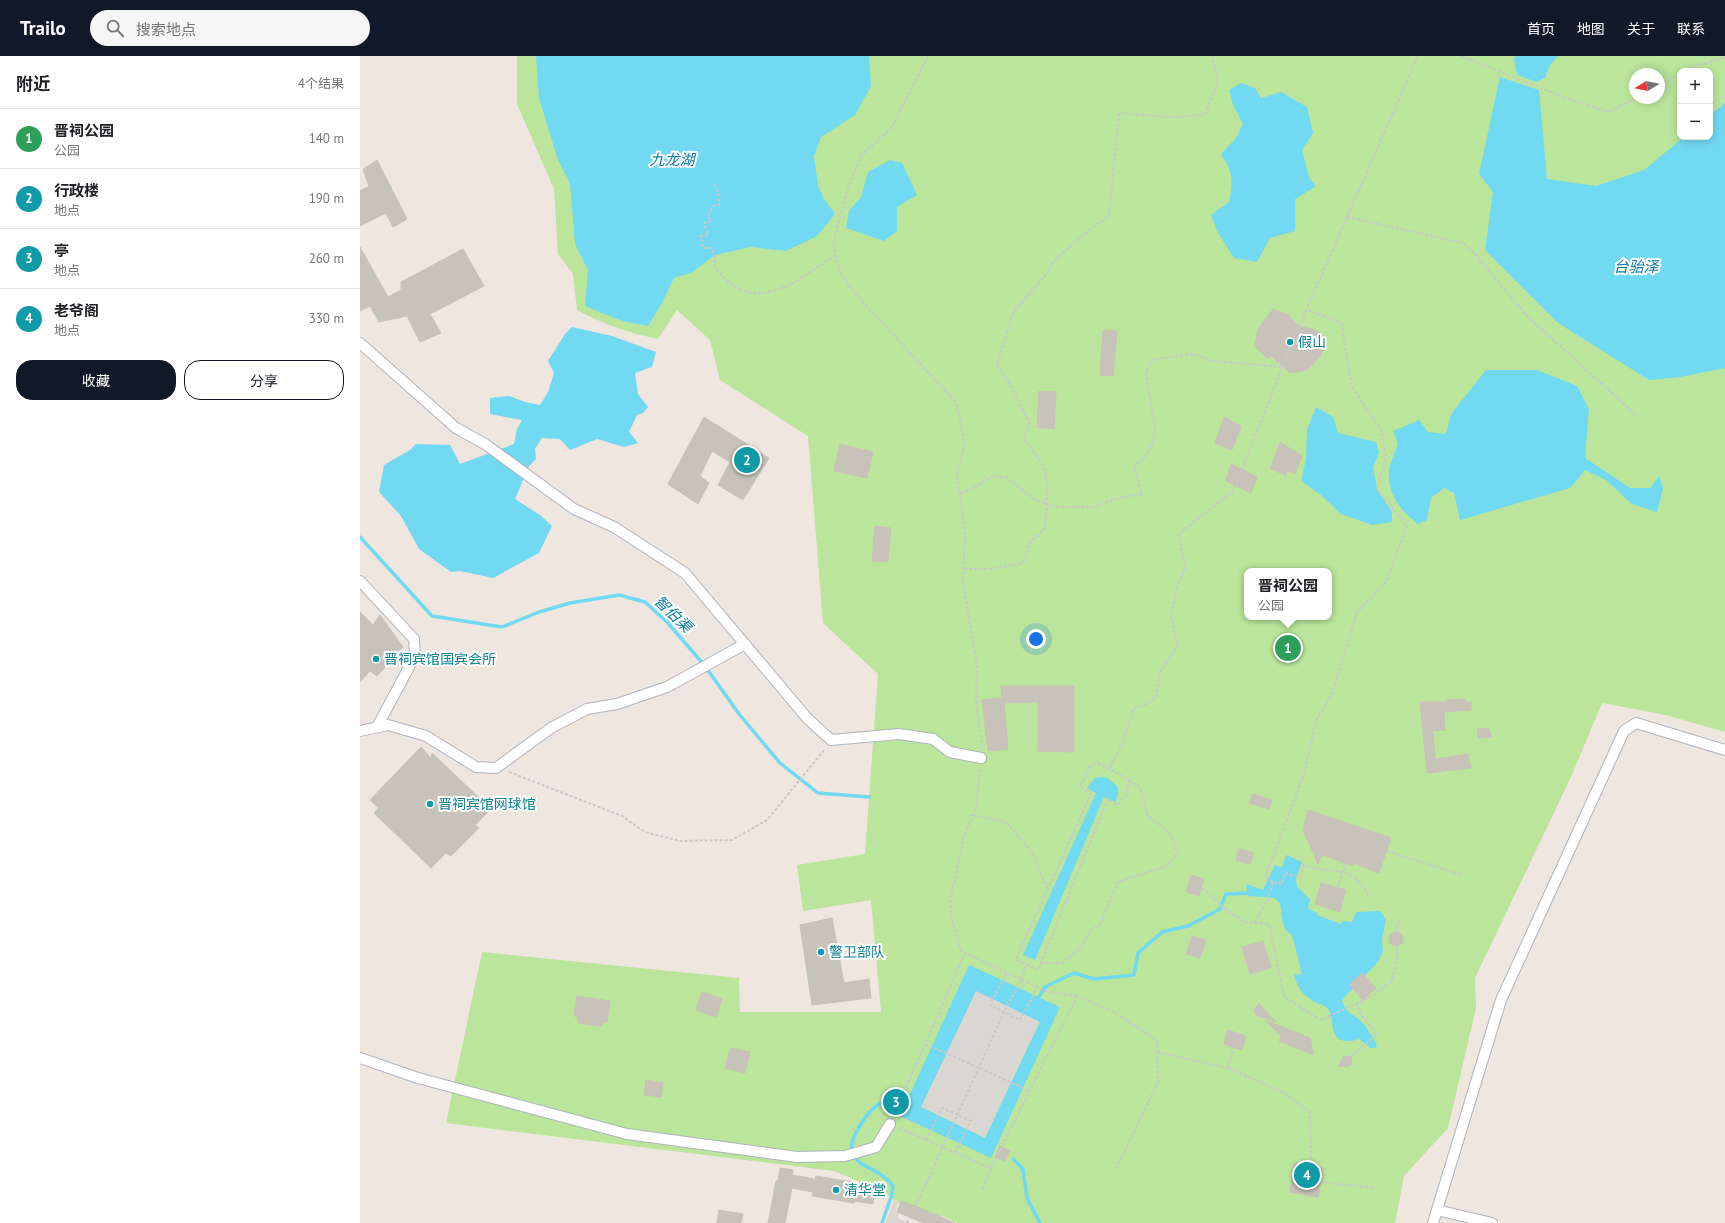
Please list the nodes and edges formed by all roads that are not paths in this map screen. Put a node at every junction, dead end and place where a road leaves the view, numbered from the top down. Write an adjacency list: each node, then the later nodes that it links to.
1 (360, 342): 3 (street)
2 (360, 581): 4 (street)
3 (745, 644): 4 (street); 7 (street)
4 (377, 727): 5 (street)
5 (360, 731)
6 (1725, 750): 10 (street)
7 (981, 758)
8 (360, 1058): 9 (street)
9 (890, 1124)
10 (1437, 1210): 11 (street); 12 (street)
11 (1433, 1223)
12 (1492, 1223)

